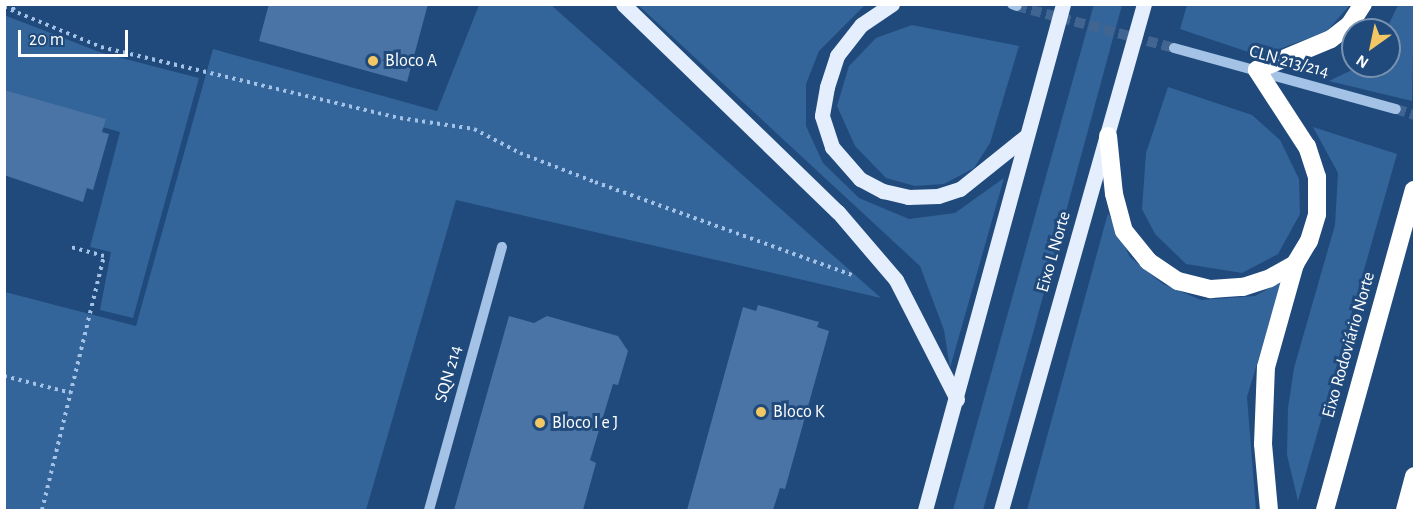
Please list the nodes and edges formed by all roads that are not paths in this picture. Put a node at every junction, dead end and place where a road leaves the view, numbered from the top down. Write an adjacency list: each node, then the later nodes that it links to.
1 (623, 4): 14 (main road)
2 (892, 4): 10 (main road)
3 (1064, 4): 10 (main road)
4 (1144, 4): 9 (main road, Eixo L Norte)
5 (1363, 4): 7 (highway)
6 (1174, 48): 7 (street, CLN 213/214)
7 (1257, 70): 8 (street, CLN 213/214); 13 (highway)
8 (1396, 109)
9 (1108, 136): 13 (highway); 18 (main road, Eixo L Norte)
10 (1025, 137): 14 (main road)
11 (1414, 190): 20 (highway, Eixo Rodoviário Norte)
12 (502, 247): 16 (street, SQN 214)
13 (1295, 264): 19 (highway)
14 (957, 399): 17 (main road)
15 (1414, 476): 21 (highway)
16 (429, 510)
17 (925, 510)
18 (1001, 510)
19 (1269, 510)
20 (1325, 510)
21 (1405, 510)

